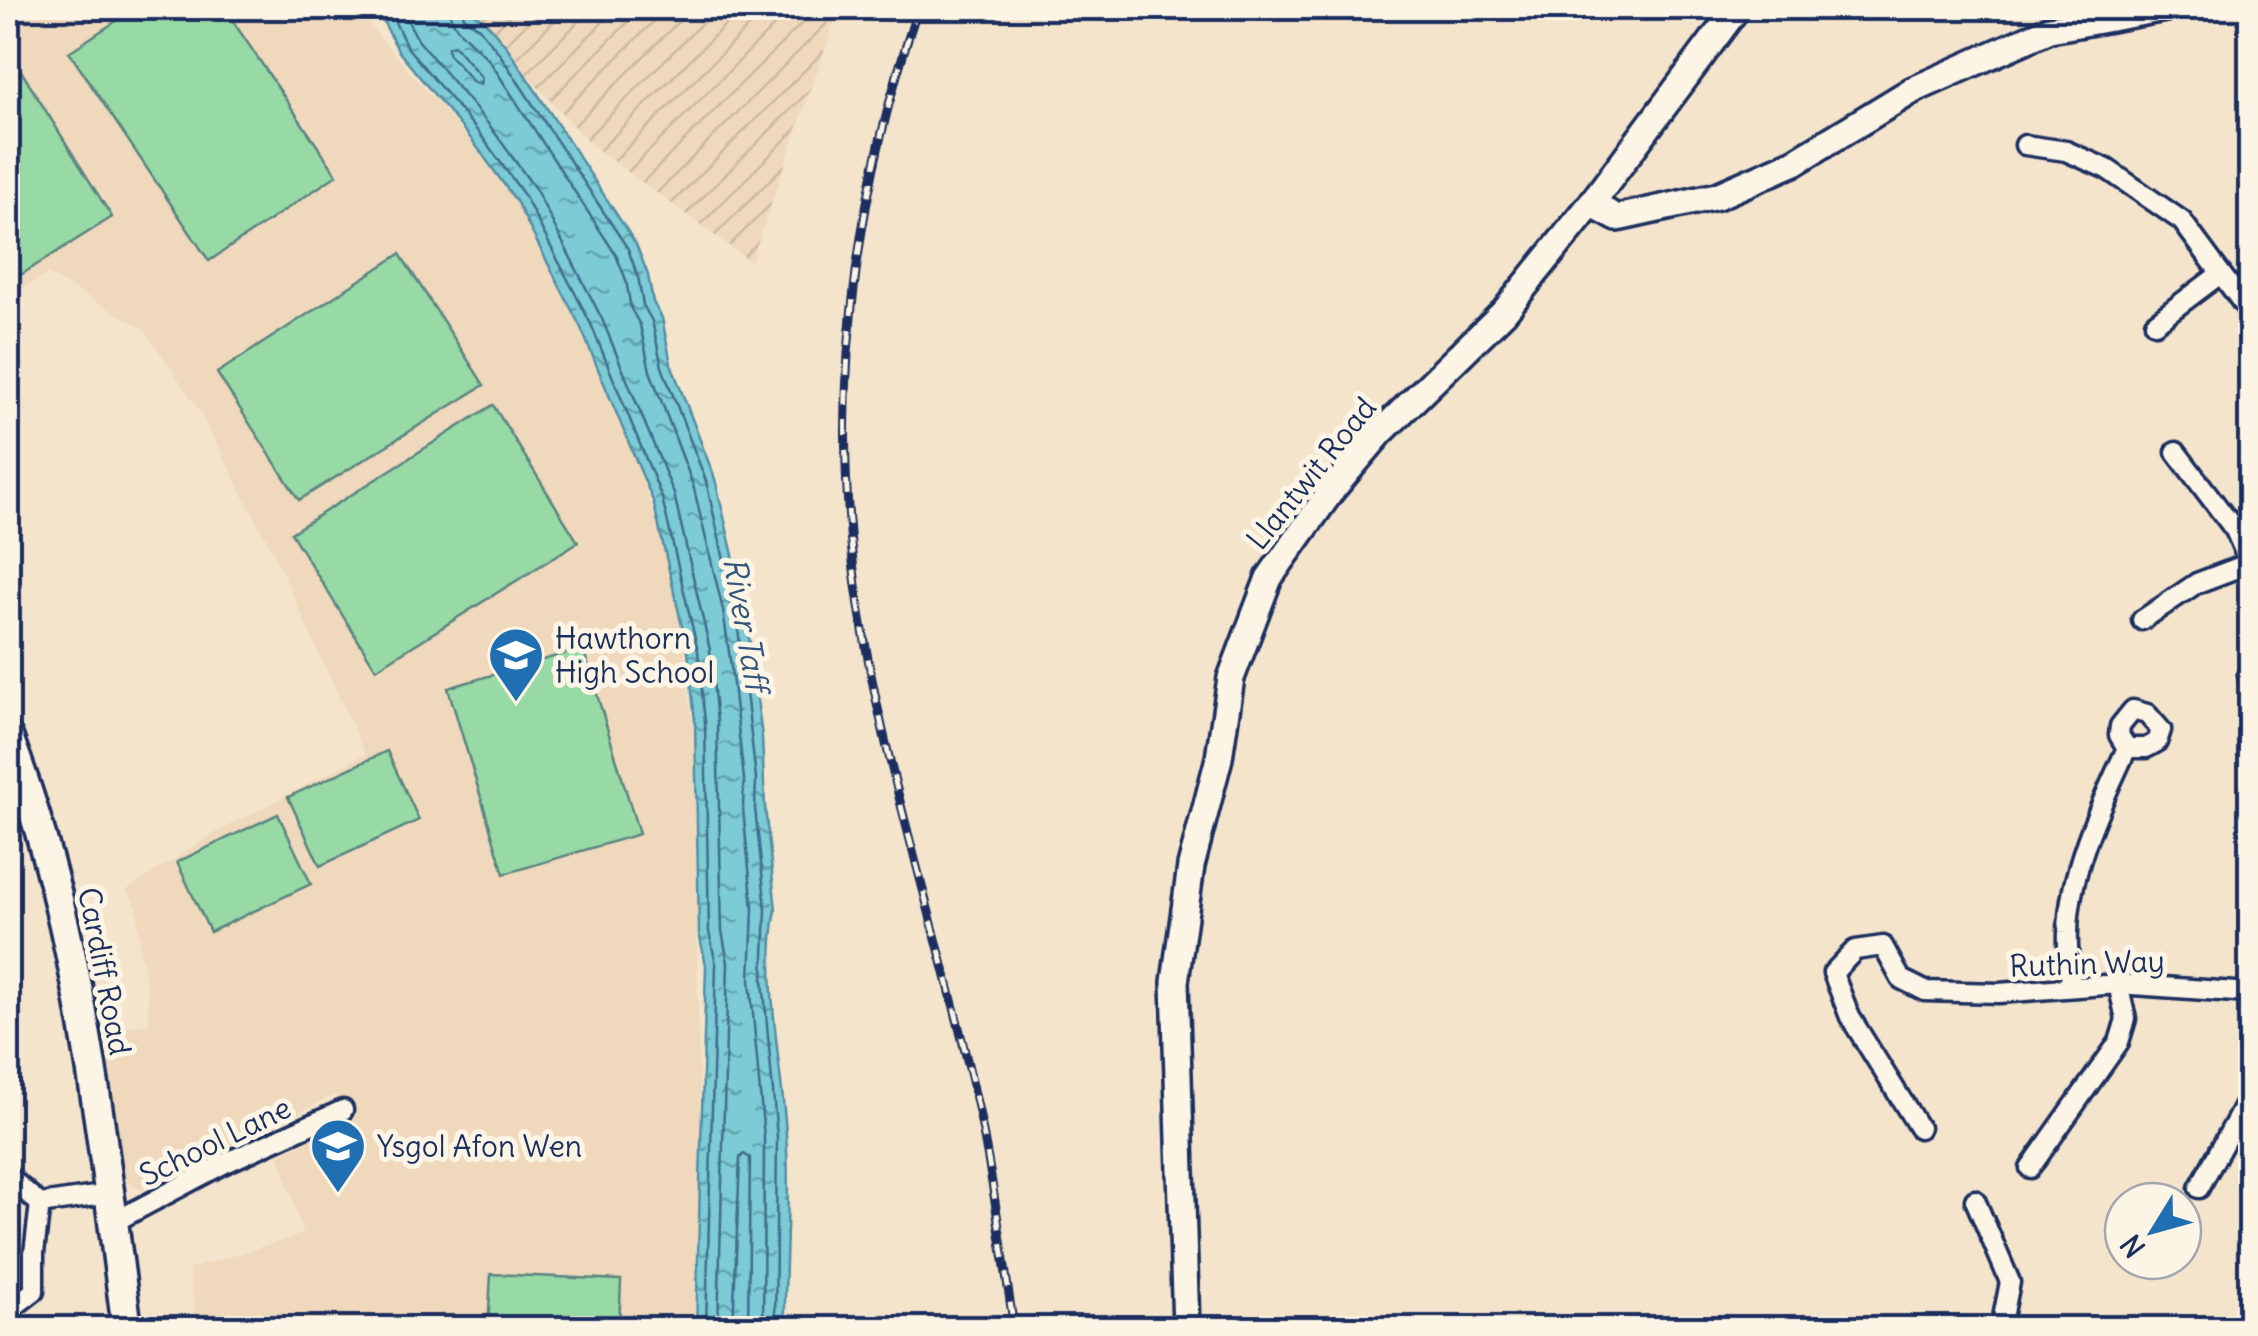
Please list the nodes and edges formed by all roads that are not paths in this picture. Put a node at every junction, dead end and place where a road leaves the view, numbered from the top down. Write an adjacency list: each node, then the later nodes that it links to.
1 (1737, 8): 4 (main road, Llantwit Road)
2 (2166, 8): 4 (main road)
3 (2025, 145): 5 (street)
4 (1590, 204): 27 (main road, Llantwit Road)
5 (2220, 274): 6 (street); 7 (street)
6 (2250, 313)
7 (2155, 323)
8 (2176, 452): 9 (street)
9 (2250, 564): 10 (street)
10 (2142, 620)
11 (8, 737): 24 (main road, Cardiff Road)
12 (2127, 748): 14 (street)
13 (2118, 984): 14 (street, Ruthin Way); 15 (street, Ruthin Way); 19 (street)
14 (2071, 986): 18 (street, Ruthin Way)
15 (2250, 993)
16 (2250, 1096): 21 (street)
17 (343, 1110): 24 (street, School Lane)
18 (1919, 1128)
19 (2030, 1168)
20 (8, 1176): 23 (street)
21 (2203, 1181)
22 (1975, 1200): 28 (street)
23 (40, 1204): 24 (street, School Lane); 25 (street)
24 (110, 1208): 26 (main road, Cardiff Road)
25 (8, 1311)
26 (127, 1328)
27 (1186, 1328)
28 (2001, 1328)

